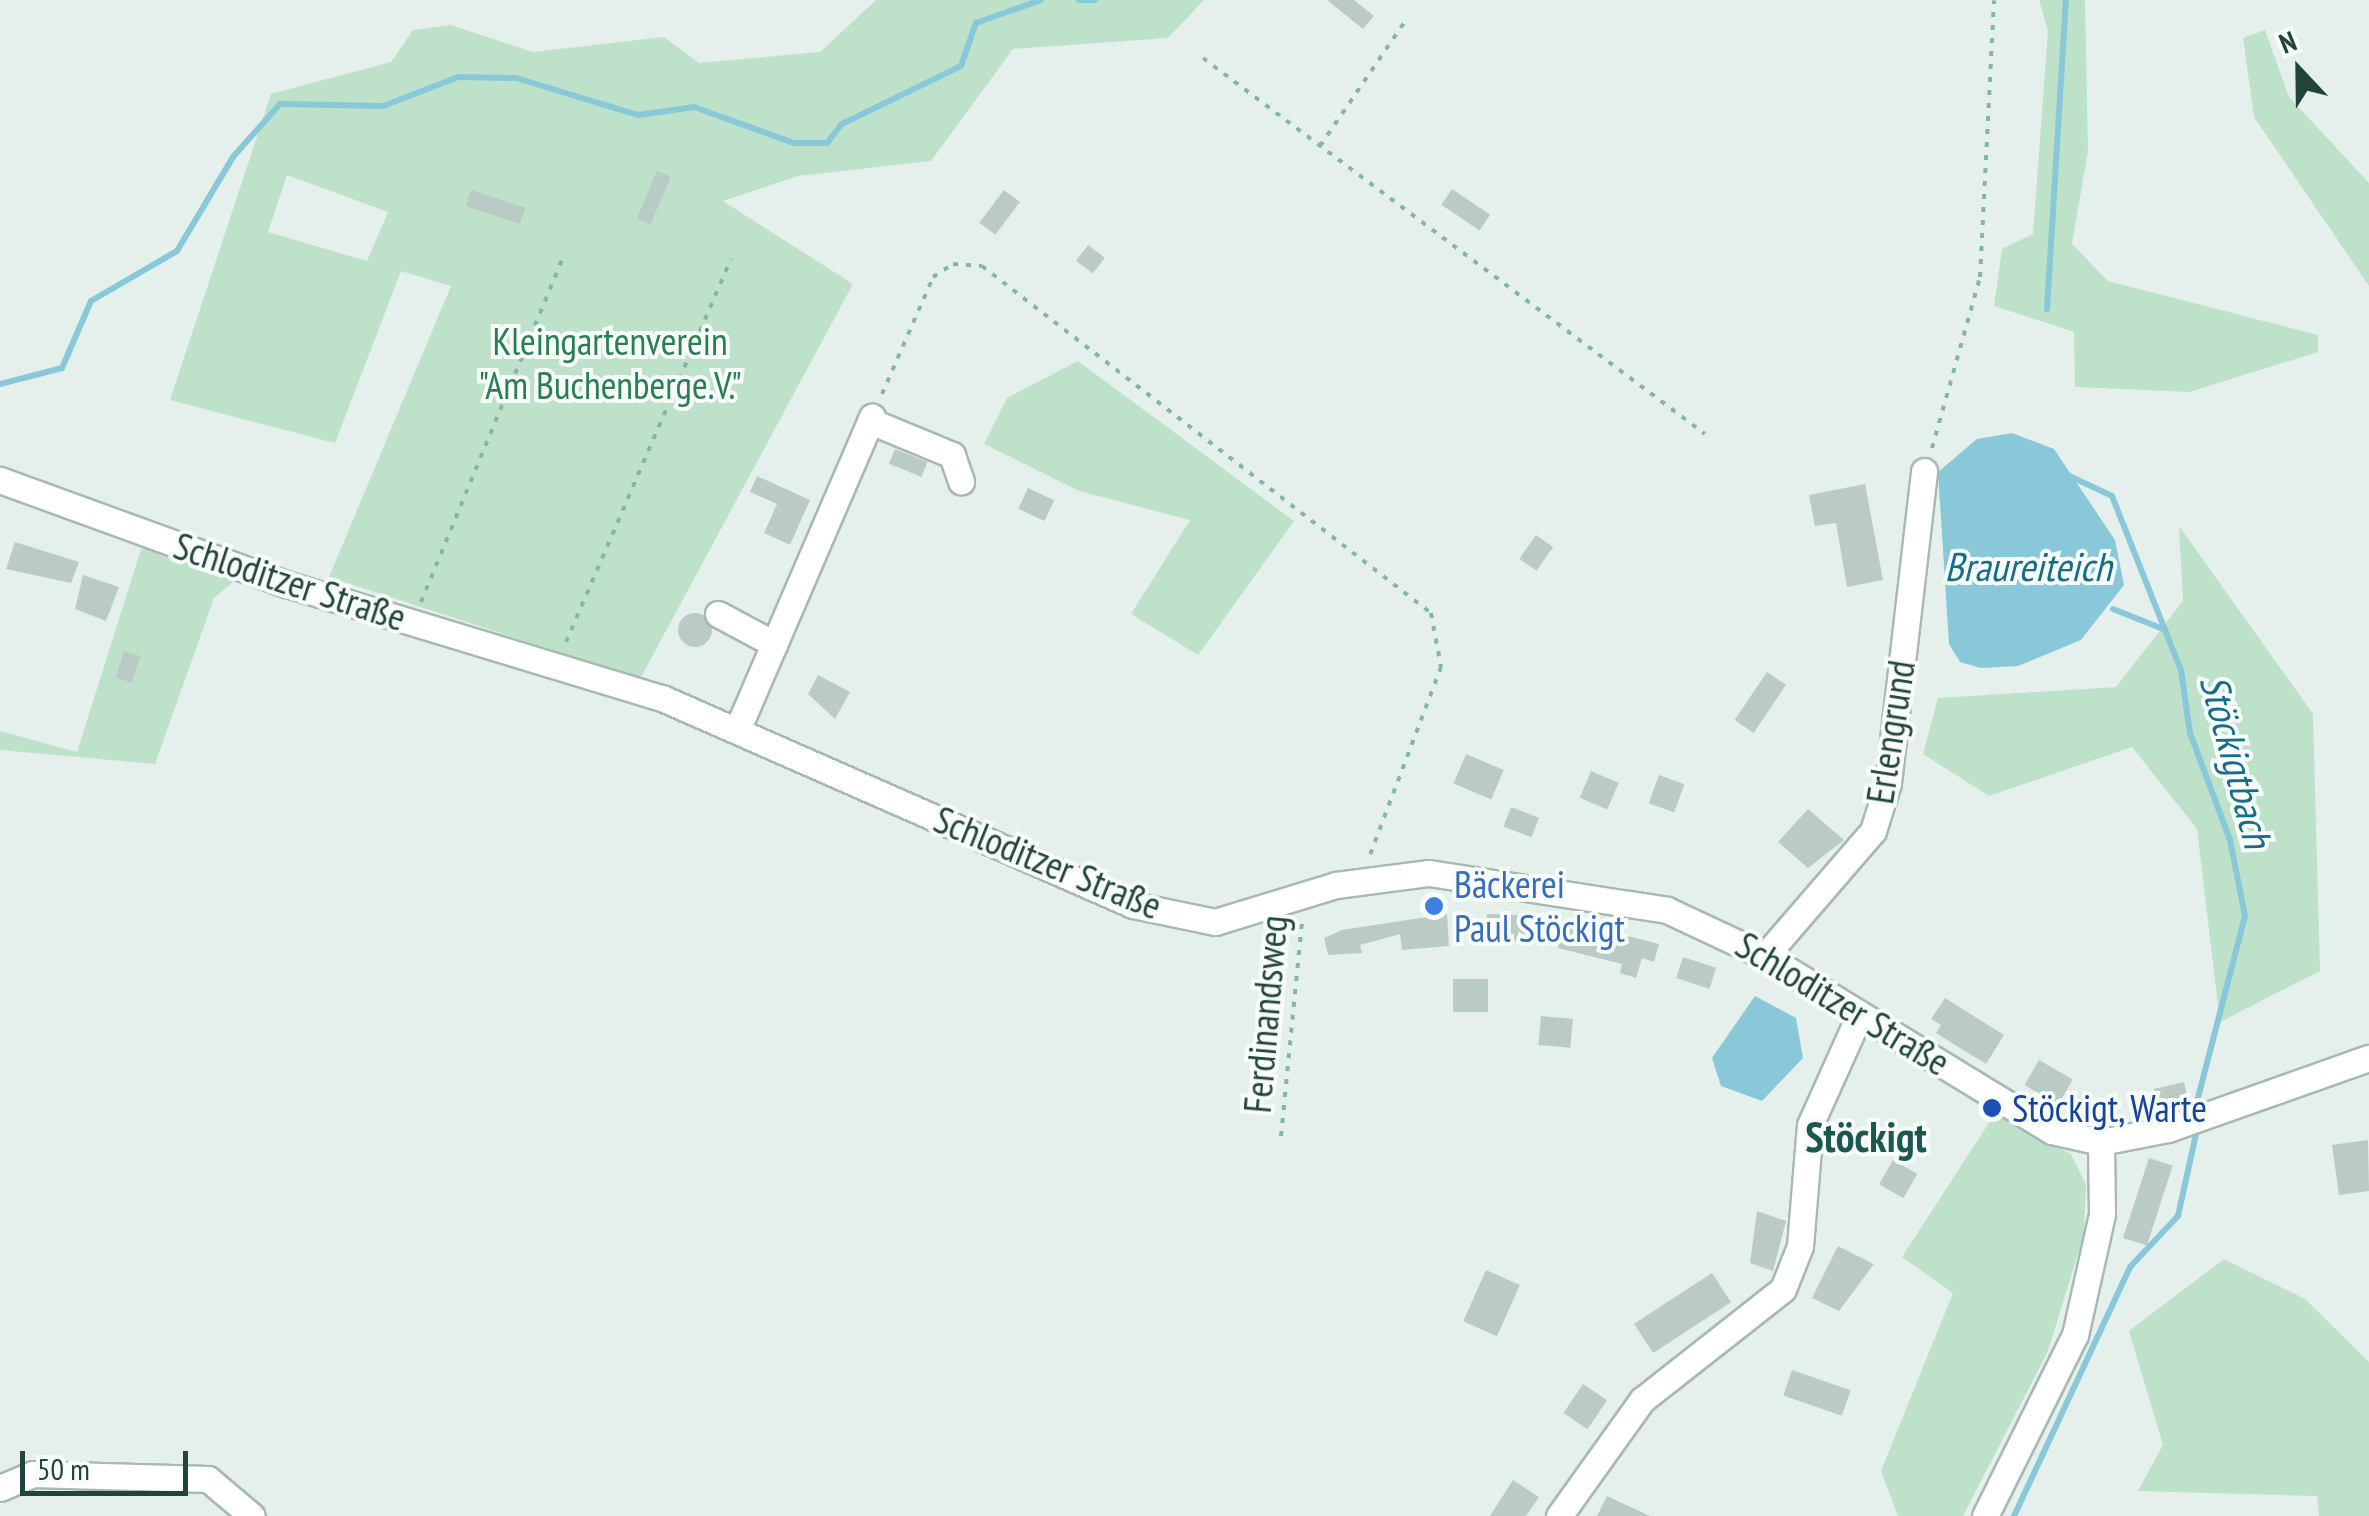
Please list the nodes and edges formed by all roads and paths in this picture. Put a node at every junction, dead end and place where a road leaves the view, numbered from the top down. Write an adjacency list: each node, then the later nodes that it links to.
1 (1994, 0): 9 (path)
2 (1404, 23): 4 (path)
3 (1202, 58): 4 (path)
4 (1320, 146): 8 (path)
5 (564, 255): 13 (path)
6 (730, 258): 15 (path)
7 (871, 419): 11 (street); 14 (street); 17 (path)
8 (1706, 434)
9 (1924, 471): 19 (street, Erlengrund)
10 (0, 480): 13 (street, Schloditzer Straße)
11 (961, 482)
12 (718, 614): 14 (street)
13 (414, 620): 15 (street, Schloditzer Straße)
14 (774, 644): 16 (street)
15 (556, 665): 16 (street, Schloditzer Straße)
16 (738, 728): 18 (street, Schloditzer Straße)
17 (1369, 878): 18 (street, Schloditzer Straße); 19 (street, Schloditzer Straße)
18 (1304, 898): 22 (path, Ferdinandsweg)
19 (1765, 956): 20 (street, Schloditzer Straße)
20 (1859, 1016): 23 (street, Schloditzer Straße); 26 (street)
21 (2369, 1058): 23 (street, Schloditzer Straße)
22 (1281, 1136)
23 (2101, 1142): 27 (street)
24 (0, 1488): 25 (street)
25 (252, 1516)
26 (1560, 1516)
27 (1985, 1516)

